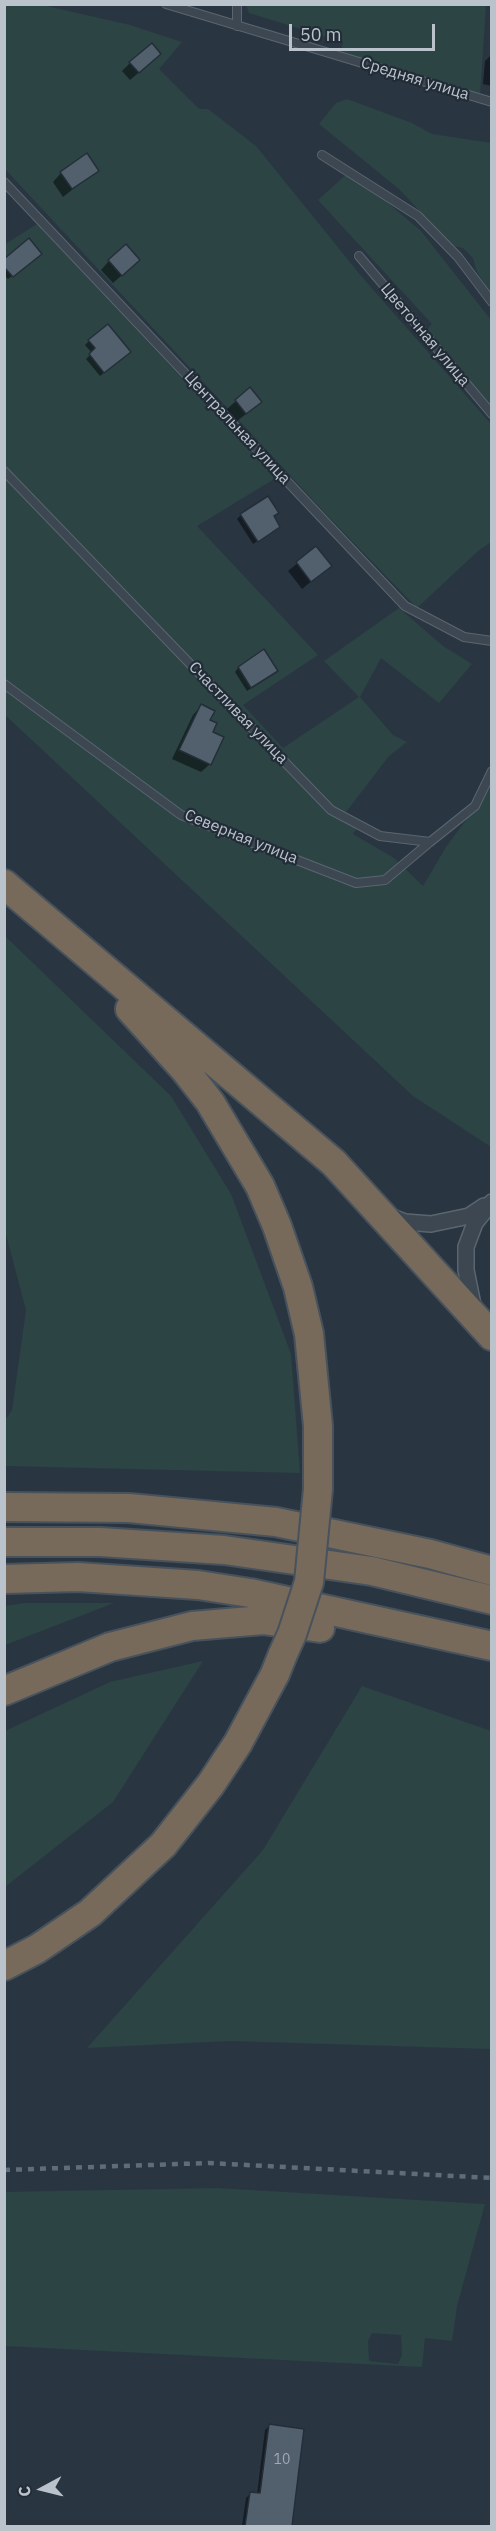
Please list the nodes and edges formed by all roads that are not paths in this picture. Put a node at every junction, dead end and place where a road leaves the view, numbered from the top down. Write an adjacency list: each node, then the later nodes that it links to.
1 (166, 4): 3 (lane, Средняя улица)
2 (237, 4): 3 (lane)
3 (237, 26): 4 (lane, Средняя улица)
4 (492, 102)
5 (322, 155): 8 (lane)
6 (4, 182): 11 (lane, Центральная улица)
7 (359, 256): 9 (lane, Цветочная улица)
8 (492, 302)
9 (492, 414)
10 (4, 471): 14 (lane, Счастливая улица)
11 (492, 641)
12 (4, 684): 14 (lane, Северная улица)
13 (492, 771): 14 (lane)
14 (430, 842)
15 (4, 884): 16 (highway)
16 (69, 940): 18 (highway); 28 (highway, bridge)
17 (492, 1202): 18 (street); 19 (street)
18 (378, 1211): 19 (highway)
19 (485, 1329)
20 (4, 1507): 22 (highway)
21 (4, 1542): 24 (highway)
22 (492, 1571)
23 (4, 1579): 25 (highway)
24 (492, 1600)
25 (463, 1638): 26 (highway); 27 (highway)
26 (492, 1646)
27 (4, 1691)
28 (4, 1966)

